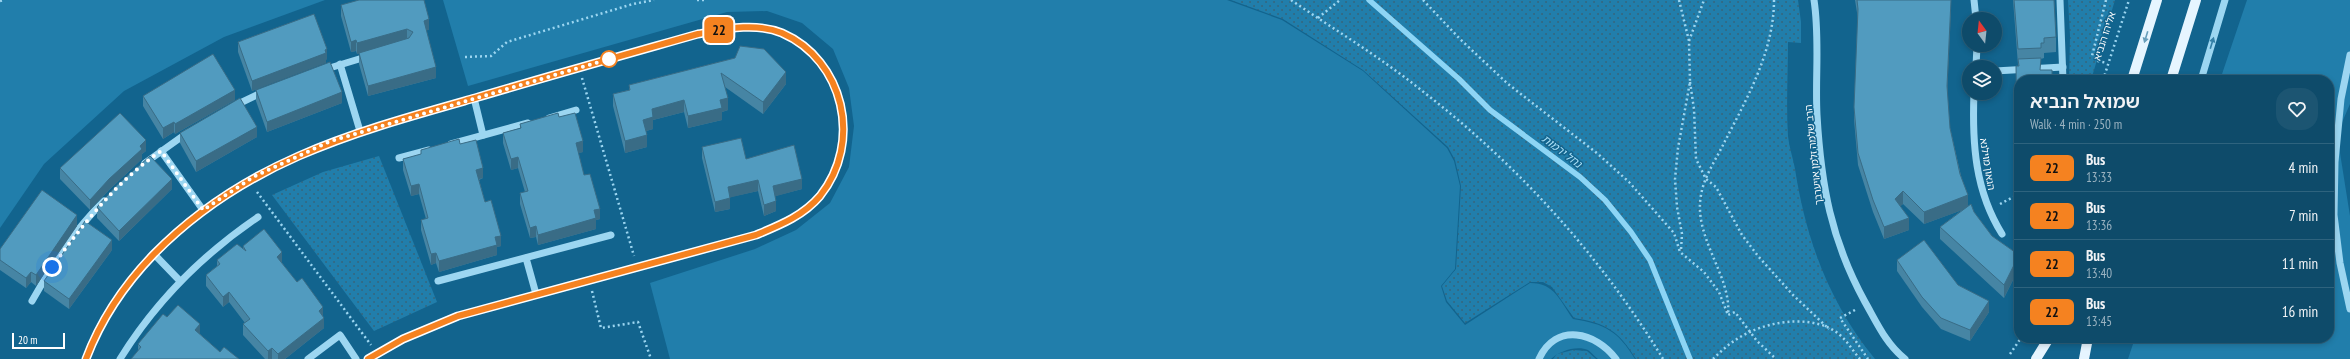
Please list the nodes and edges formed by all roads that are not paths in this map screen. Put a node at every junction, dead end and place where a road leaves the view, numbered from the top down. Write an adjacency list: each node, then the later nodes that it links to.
1 (1814, 0): 52 (street, הרב שלמה זלמן אויערבך)
2 (1974, 0): 7 (street)
3 (2060, 0): 11 (street)
4 (2157, 0): 15 (main road, one-way to 15)
5 (2196, 0): 16 (main road)
6 (2225, 0): 17 (street, one-way to 6)
7 (1975, 12)
8 (378, 53): 10 (street)
9 (2350, 55): 42 (street)
10 (340, 64): 13 (street); 24 (street)
11 (2063, 67): 12 (street); 14 (street)
12 (2002, 71)
13 (313, 73)
14 (2062, 75)
15 (2134, 75)
16 (2173, 75)
17 (2202, 75)
18 (273, 88): 22 (street)
19 (474, 98): 24 (street); 25 (street); 40 (street)
20 (1974, 100): 34 (street, הגאון מוילנא)
21 (576, 110): 25 (street)
22 (224, 111)
23 (196, 127): 28 (street)
24 (360, 131): 32 (street)
25 (483, 135): 26 (street)
26 (444, 146)
27 (437, 148): 29 (street)
28 (161, 151): 30 (street); 32 (street)
29 (398, 158)
30 (139, 168)
31 (111, 194): 41 (street)
32 (203, 210): 36 (street)
33 (258, 217): 39 (street)
34 (2002, 234)
35 (611, 235): 37 (street)
36 (154, 254): 39 (street); 45 (street)
37 (526, 258): 38 (street); 40 (street)
38 (438, 281)
39 (180, 282): 46 (street)
40 (536, 294): 49 (street)
41 (32, 301)
42 (2350, 308)
43 (2046, 343): 53 (main road)
44 (2087, 343): 54 (main road)
45 (86, 359)
46 (120, 359)
47 (308, 359): 48 (street)
48 (356, 359)
49 (368, 359)
50 (1539, 359): 51 (street)
51 (1616, 359)
52 (1905, 359)
53 (2036, 359)
54 (2084, 359)

